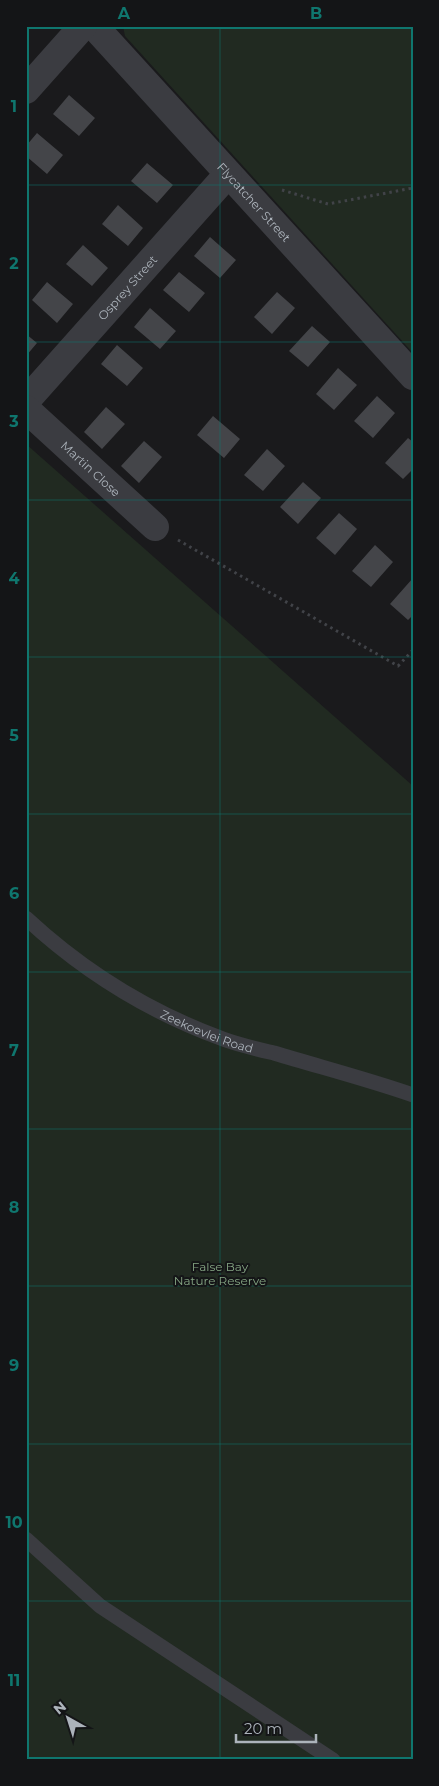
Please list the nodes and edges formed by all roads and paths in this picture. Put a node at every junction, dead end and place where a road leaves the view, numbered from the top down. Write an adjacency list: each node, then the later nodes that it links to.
1 (83, 26): 3 (street)
2 (94, 26): 4 (street, Flycatcher Street)
3 (26, 90)
4 (228, 174): 7 (street, Flycatcher Street); 8 (street, Osprey Street)
5 (274, 188): 6 (path)
6 (413, 188)
7 (413, 376)
8 (26, 401)
9 (26, 409): 10 (street, Martin Close)
10 (155, 527): 11 (path)
11 (413, 650)
12 (26, 918): 13 (lane, Zeekoevlei Road)
13 (413, 1095)
14 (26, 1539): 15 (lane)
15 (333, 1760)

